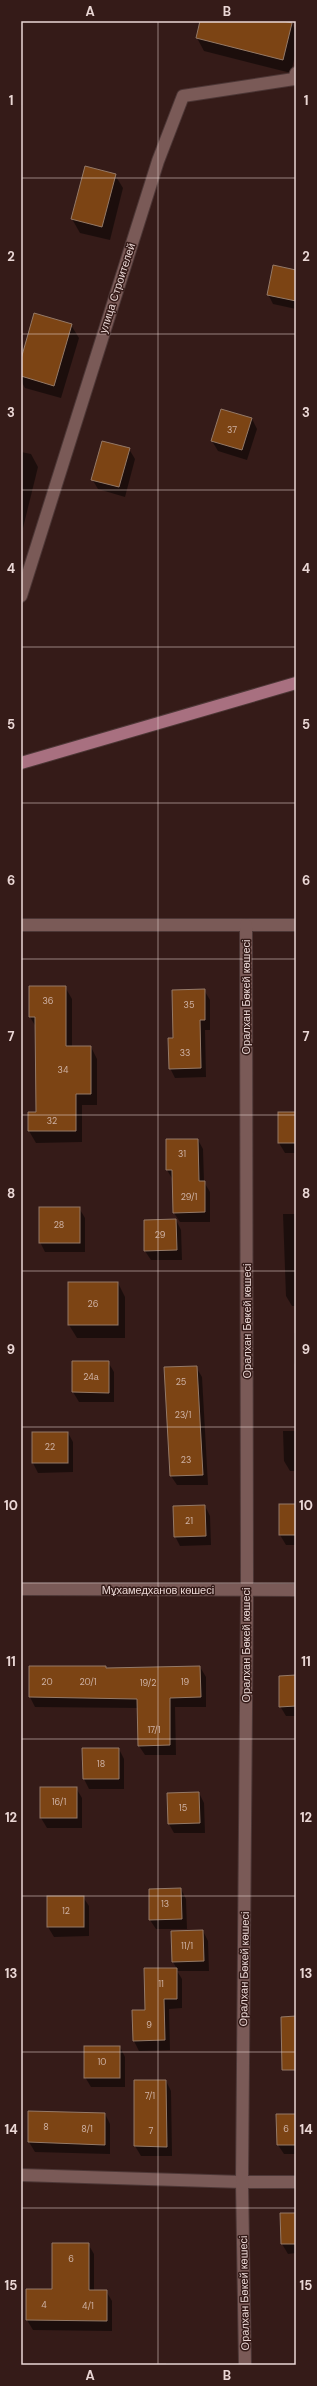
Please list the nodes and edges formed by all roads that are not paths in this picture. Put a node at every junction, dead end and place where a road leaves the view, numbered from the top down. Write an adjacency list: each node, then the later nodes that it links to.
1 (296, 73): 2 (street, улица Строителей)
2 (21, 596)
3 (296, 683): 4 (main road)
4 (21, 763)
5 (21, 925): 6 (street)
6 (246, 925): 7 (street); 9 (street, Оралхан Бөкей көшесі)
7 (296, 925)
8 (21, 1589): 9 (street, Мұхамедханов көшесі)
9 (247, 1590): 10 (street, Мұхамедханов көшесі); 12 (street, Оралхан Бөкей көшесі)
10 (296, 1590)
11 (21, 2175): 12 (street)
12 (242, 2182): 13 (street); 14 (street, Оралхан Бөкей көшесі)
13 (296, 2182)
14 (245, 2365)

